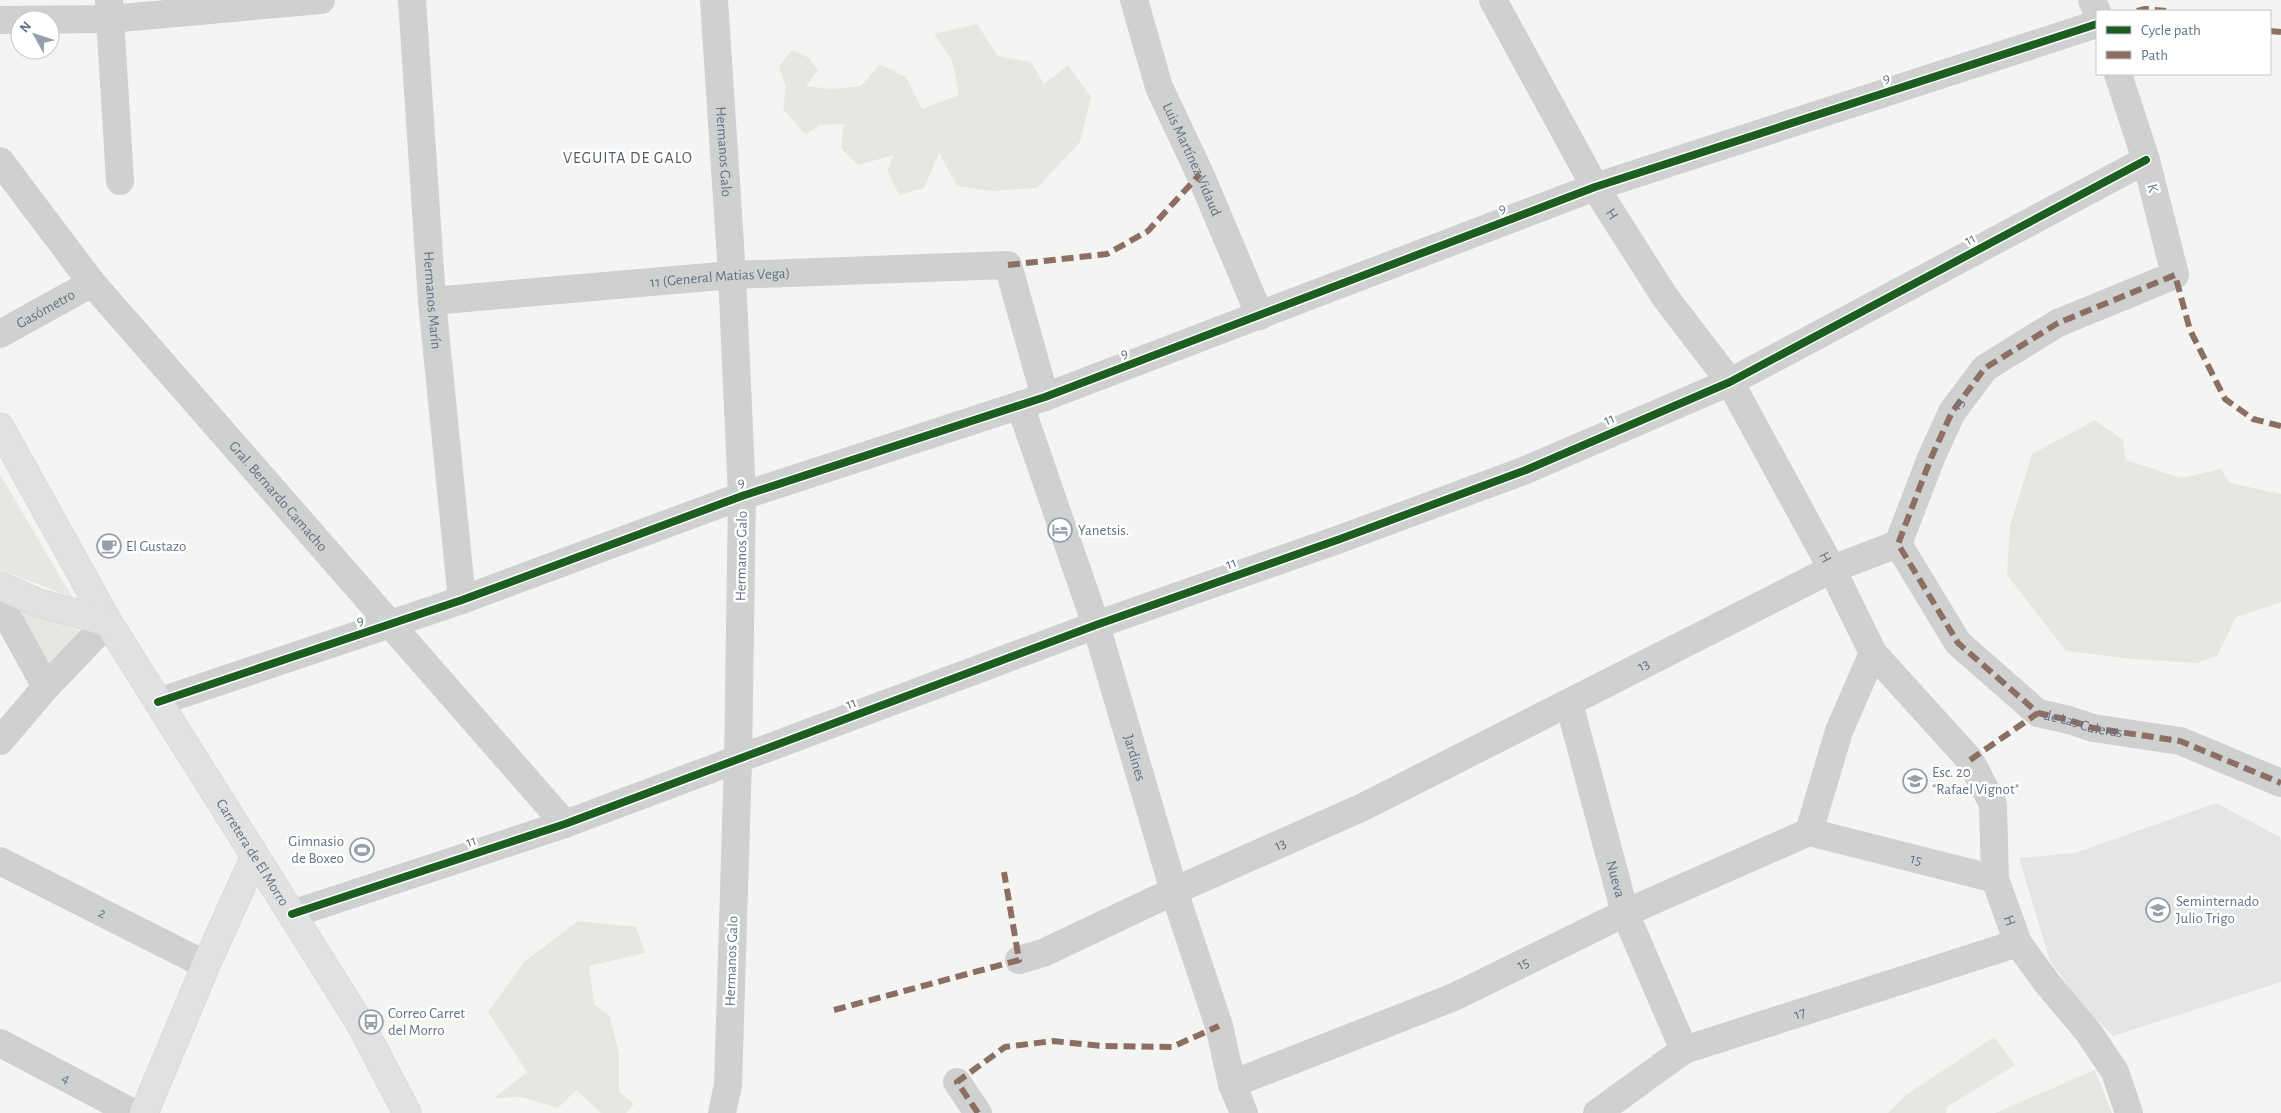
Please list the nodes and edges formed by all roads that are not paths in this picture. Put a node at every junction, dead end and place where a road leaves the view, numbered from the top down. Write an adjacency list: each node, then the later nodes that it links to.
1 (321, 0): 6 (street)
2 (412, 0): 18 (street, Hermanos Marín)
3 (714, 0): 15 (street, Hermanos Galo)
4 (1134, 0): 19 (street, Luis Martínez Vidaud)
5 (1493, 0): 13 (street, H)
6 (110, 9): 7 (street); 12 (street)
7 (0, 20)
8 (2096, 24): 13 (street, 9)
9 (2118, 75): 10 (street, K)
10 (2146, 160): 16 (street, K); 21 (street, 11)
11 (0, 162): 17 (street, Gral. Bernardo Camacho)
12 (120, 181)
13 (1595, 188): 19 (street, 9); 21 (street, H)
14 (1008, 265): 15 (street, 11 (General Matias Vega)); 22 (street, Jardines)
15 (732, 275): 18 (street, 11 (General Matias Vega)); 24 (street, Hermanos Galo)
16 (2175, 275): 25 (street, 13)
17 (92, 283): 20 (street, Gasómetro); 31 (street, Gral. Bernardo Camacho)
18 (432, 301): 28 (street, Hermanos Marín)
19 (1260, 316): 22 (street, 9)
20 (0, 334)
21 (1730, 382): 26 (street, H); 32 (street, 11)
22 (1033, 401): 24 (street, 9); 32 (street, Jardines)
23 (0, 427): 30 (main road, Carretera de El Morro)
24 (742, 496): 28 (street, 9); 38 (street, Hermanos Galo)
25 (1898, 544): 26 (street, 13); 39 (street, de Las Caleras)
26 (1832, 569): 33 (street, H); 36 (street, 13)
27 (0, 586): 30 (main road)
28 (462, 600): 31 (street, 9)
29 (0, 603): 34 (street)
30 (108, 622): 34 (street); 35 (main road, Carretera de El Morro)
31 (390, 624): 35 (street, 9); 40 (street, Gral. Bernardo Camacho)
32 (1096, 625): 38 (street, 11); 45 (street, Jardines)
33 (1873, 653): 41 (street); 44 (street, H)
34 (46, 687): 37 (street)
35 (158, 702): 42 (main road, Carretera de El Morro)
36 (1569, 703): 45 (street, 13); 46 (street, Nueva)
37 (0, 741)
38 (738, 761): 40 (street, 11); 58 (street, Hermanos Galo)
39 (2281, 783)
40 (565, 824): 47 (street, 11)
41 (1809, 832): 44 (street, 15); 46 (street, 15)
42 (255, 856): 47 (main road, Carretera de El Morro); 50 (main road)
43 (0, 861): 50 (street, 2)
44 (1995, 879): 48 (street, H)
45 (1174, 891): 49 (street, 13); 54 (street, Jardines)
46 (1625, 913): 52 (street, Nueva); 54 (street, 15)
47 (292, 914): 57 (main road, Carretera de El Morro)
48 (2018, 943): 52 (street, 17); 62 (street, H)
49 (1019, 960)
50 (206, 964): 56 (main road)
51 (0, 1043): 55 (street, 4)
52 (1684, 1050): 61 (street, 17)
53 (957, 1082): 59 (street)
54 (1232, 1084): 60 (street, Jardines)
55 (133, 1113)
56 (144, 1113)
57 (407, 1113)
58 (722, 1113)
59 (978, 1113)
60 (1244, 1113)
61 (1597, 1113)
62 (2130, 1113)

